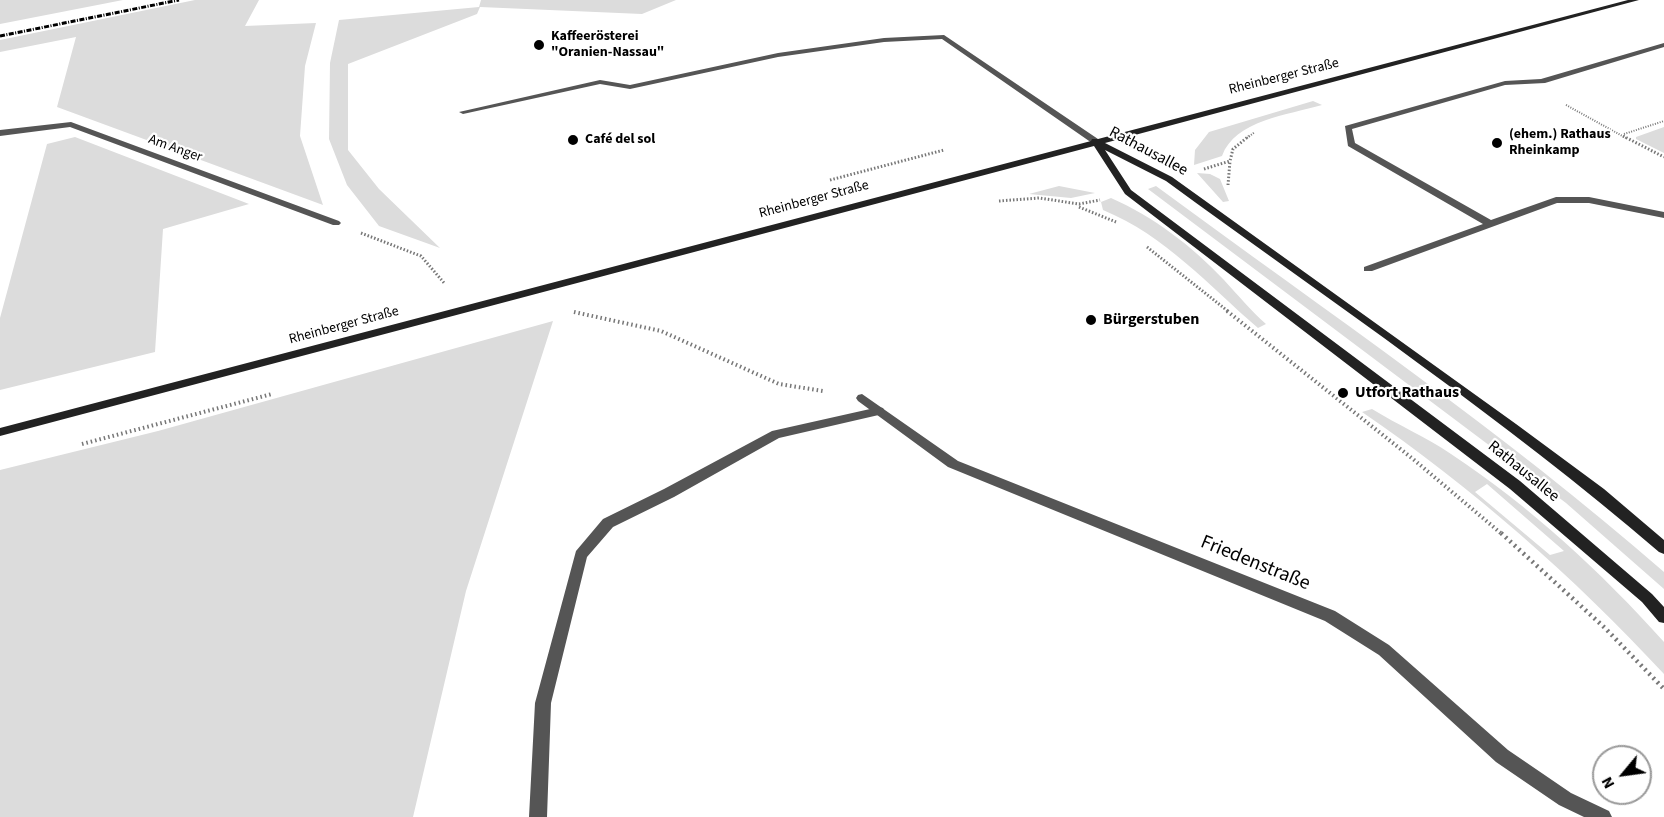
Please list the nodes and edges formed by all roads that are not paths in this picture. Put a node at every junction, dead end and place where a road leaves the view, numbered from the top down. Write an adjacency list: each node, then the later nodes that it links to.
1 (1636, 0): 5 (main road, Rheinberger Straße)
2 (1664, 45): 8 (street)
3 (463, 112): 5 (street)
4 (0, 133): 7 (street, Am Anger)
5 (1095, 141): 12 (main road, Rheinberger Straße); 13 (main road, Rathausallee); 14 (main road, Rathausallee)
6 (1664, 216): 8 (street)
7 (336, 223)
8 (1489, 223): 9 (street)
9 (1368, 269)
10 (862, 398): 11 (street, Friedenstraße)
11 (879, 411): 15 (street); 16 (street, Friedenstraße)
12 (0, 432)
13 (1664, 548)
14 (1664, 617)
15 (538, 817)
16 (1603, 817)

